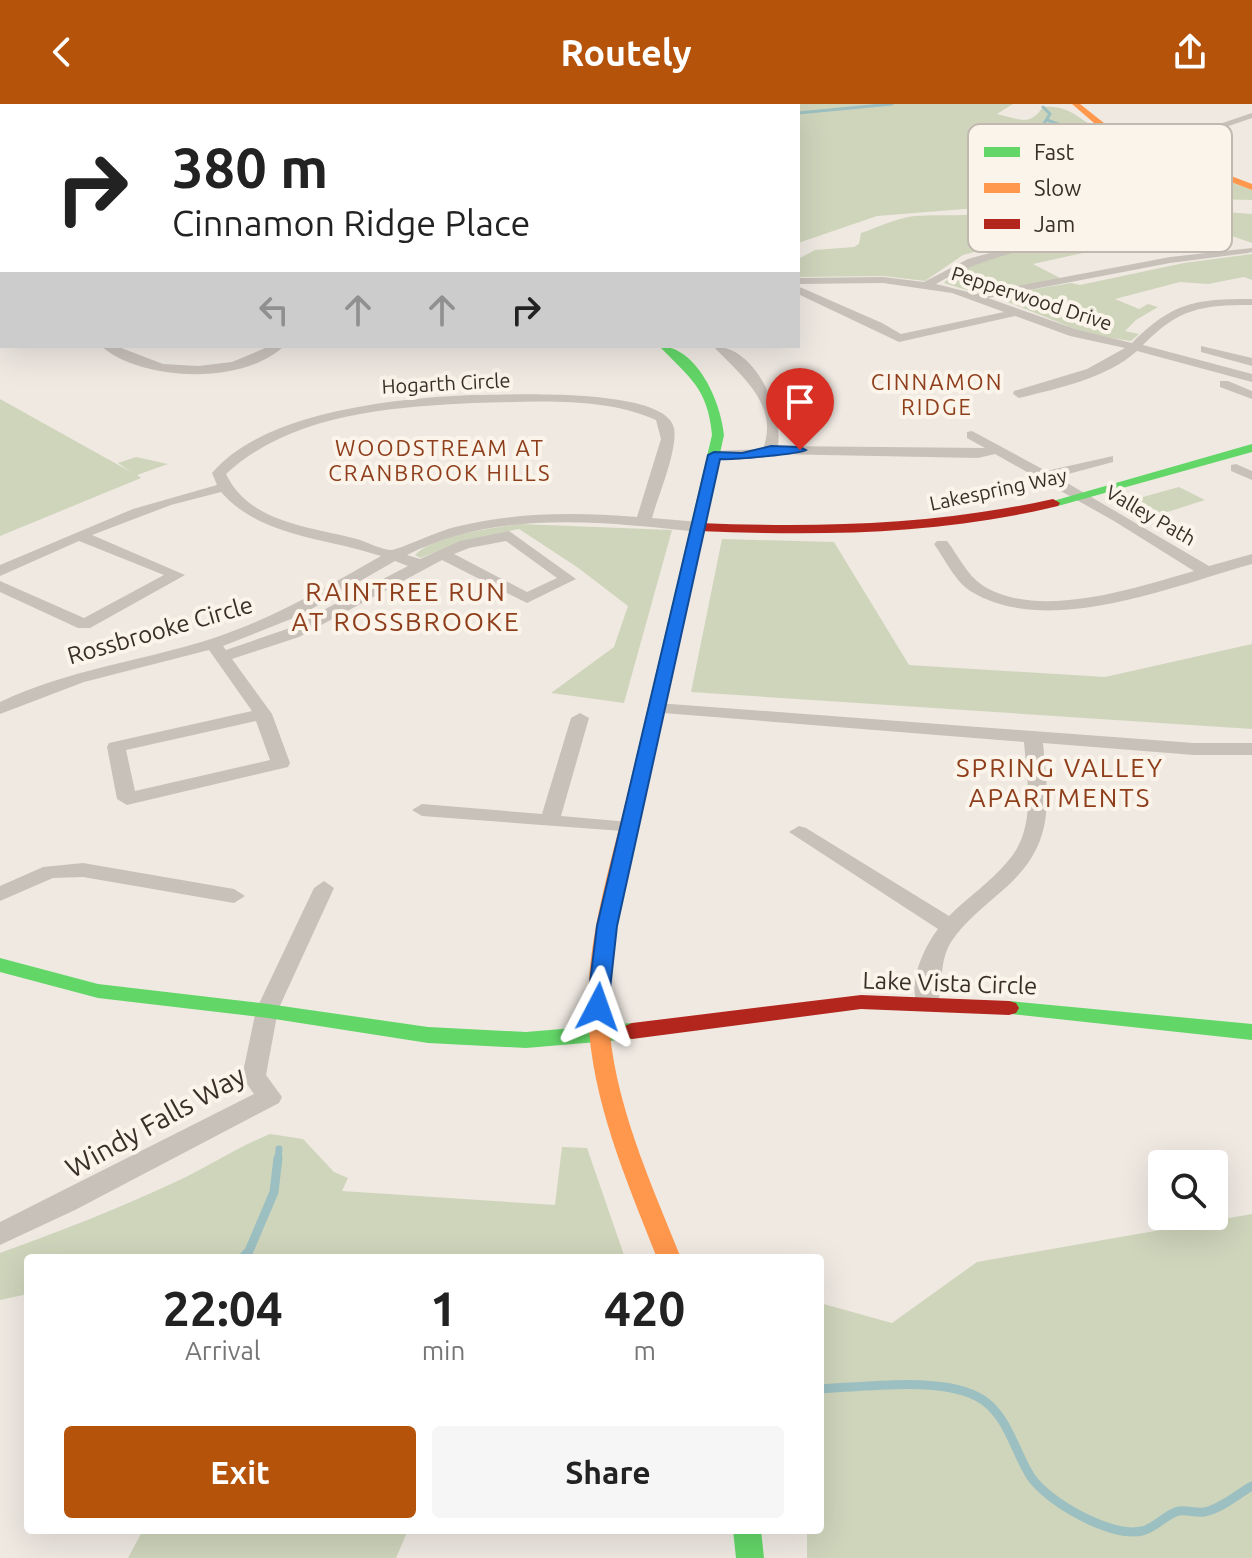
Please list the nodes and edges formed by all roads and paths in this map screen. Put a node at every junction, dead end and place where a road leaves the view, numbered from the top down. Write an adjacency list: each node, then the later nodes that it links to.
1 (1076, 104): 3 (street)
2 (1252, 115): 4 (street)
3 (1097, 124)
4 (1231, 124)
5 (1232, 130): 6 (street)
6 (1237, 131)
7 (1232, 179): 8 (street)
8 (1252, 187)
9 (1248, 250): 14 (street)
10 (999, 252): 12 (street)
11 (800, 281): 12 (street, Pepperwood Drive)
12 (927, 285): 14 (street, Pepperwood Drive)
13 (800, 291): 16 (street)
14 (977, 297): 16 (street, Pepperwood Drive)
15 (1252, 302): 17 (street)
16 (1017, 312): 22 (street, Pepperwood Drive)
17 (1146, 337): 22 (street); 23 (street)
18 (115, 348): 19 (street)
19 (275, 348)
20 (666, 348): 32 (street)
21 (722, 348): 31 (street)
22 (1135, 348): 24 (street, Pepperwood Drive); 26 (street)
23 (1252, 362)
24 (1252, 378)
25 (1224, 384): 27 (street)
26 (1019, 394)
27 (1252, 395)
28 (972, 435): 30 (street, Valley Path)
29 (1252, 448): 38 (street, Lakespring Way)
30 (996, 449): 31 (street); 35 (street, Valley Path)
31 (771, 450): 32 (street)
32 (714, 455): 40 (street)
33 (1108, 459): 35 (street)
34 (1236, 468): 36 (street)
35 (1043, 476): 38 (street, Valley Path)
36 (1252, 476)
37 (225, 487): 39 (street, Hogarth Circle); 41 (street); 44 (street)
38 (1076, 496): 40 (street, Lakespring Way); 48 (street, Valley Path)
39 (643, 522): 40 (street, Rossbrooke Circle); 44 (street, Rossbrooke Circle)
40 (699, 527): 51 (street)
41 (78, 535): 47 (street); 49 (street)
42 (942, 544): 48 (street)
43 (442, 554): 43 (street); 46 (street)
44 (395, 556): 46 (street); 50 (street, Rossbrooke Circle)
45 (1252, 559): 48 (street)
46 (418, 564): 50 (street)
47 (0, 571)
48 (1205, 571)
49 (0, 586)
50 (218, 650): 52 (street, Rossbrooke Circle); 53 (street)
51 (657, 708): 55 (street); 59 (street)
52 (0, 709)
53 (263, 714): 53 (street)
54 (580, 718): 58 (street)
55 (1033, 737): 56 (street); 64 (street)
56 (1252, 749)
57 (422, 810): 58 (street)
58 (550, 821): 59 (street)
59 (629, 828): 69 (street)
60 (799, 832): 64 (street)
61 (324, 888): 67 (street, Windy Falls Way)
62 (0, 894): 63 (street)
63 (234, 896)
64 (951, 927): 66 (street)
65 (0, 965): 67 (street)
66 (927, 1002): 68 (street, Lake Vista Circle); 69 (street, Lake Vista Circle)
67 (267, 1010): 69 (street); 70 (street, Windy Falls Way)
68 (1252, 1032)
69 (599, 1033): 71 (street)
70 (0, 1234)
71 (668, 1254)
72 (747, 1534): 73 (street)
73 (750, 1558)

